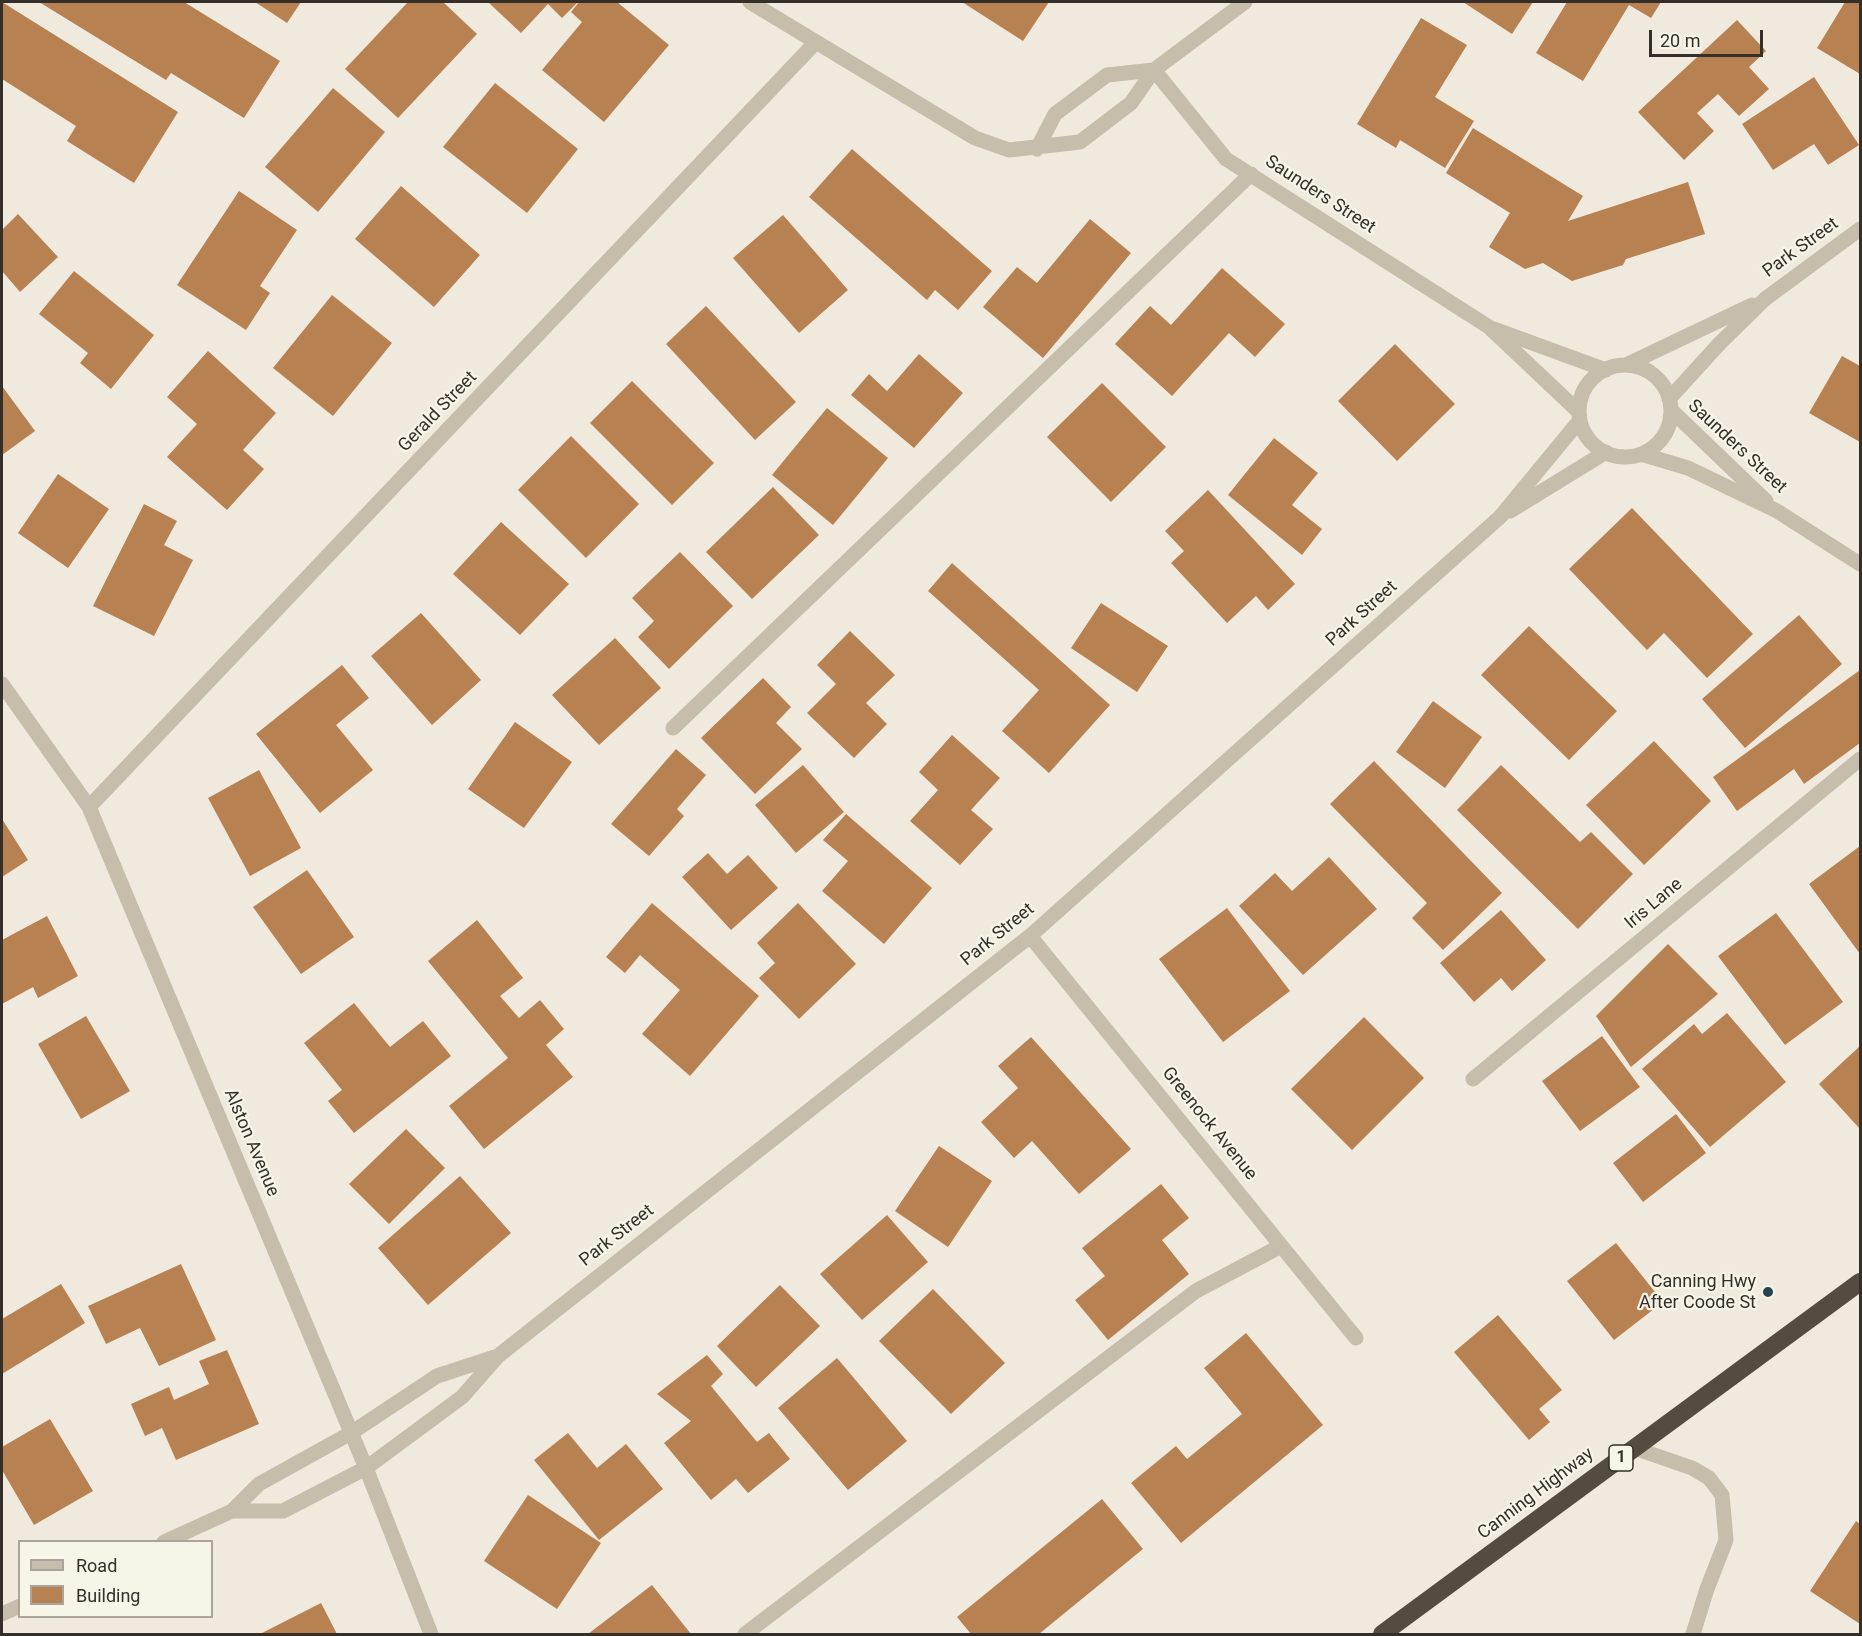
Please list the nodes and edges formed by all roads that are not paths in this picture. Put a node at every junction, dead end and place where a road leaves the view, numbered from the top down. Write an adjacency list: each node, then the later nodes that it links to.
1 (750, 2): 3 (street)
2 (1245, 2): 4 (street)
3 (815, 43): 5 (street); 22 (street, Gerald Street)
4 (1154, 70): 5 (street); 5 (street); 6 (street, Saunders Street)
5 (1037, 149)
6 (1251, 174): 9 (street, Saunders Street); 20 (street)
7 (1860, 229): 8 (street, Park Street)
8 (1766, 299): 10 (street, Park Street); 12 (street, Park Street)
9 (1489, 327): 11 (street, Saunders Street); 13 (street, Saunders Street)
10 (1626, 365): 11 (street); 12 (street)
11 (1606, 370): 13 (street)
12 (1670, 405): 15 (street); 16 (street, Saunders Street)
13 (1579, 416): 14 (street); 17 (street, Park Street)
14 (1606, 453): 15 (street); 17 (street, Park Street)
15 (1641, 454): 16 (street, Saunders Street)
16 (1777, 511): 18 (street, Saunders Street)
17 (1500, 517): 23 (street, Park Street)
18 (1860, 564)
19 (2, 684): 22 (street, Alston Avenue)
20 (673, 728)
21 (1860, 759): 24 (street, Iris Lane)
22 (89, 807): 29 (street, Alston Avenue)
23 (1030, 936): 25 (street, Greenock Avenue); 28 (street, Park Street)
24 (1473, 1079)
25 (1281, 1246): 27 (street, Greenock Avenue); 38 (street)
26 (1860, 1282): 30 (highway, Canning Highway / 1)
27 (1356, 1338)
28 (498, 1356): 29 (street, Park Street); 31 (street, Park Street)
29 (351, 1433): 31 (street, Alston Avenue); 32 (street, Park Street)
30 (1634, 1448): 36 (street); 39 (highway, Canning Highway / 1)
31 (366, 1468): 32 (street, Park Street); 37 (street, Alston Avenue)
32 (232, 1511): 33 (street, Park Street)
33 (168, 1540)
34 (18, 1607): 35 (street)
35 (2, 1614)
36 (1695, 1634)
37 (432, 1635)
38 (745, 1635)
39 (1382, 1635)

